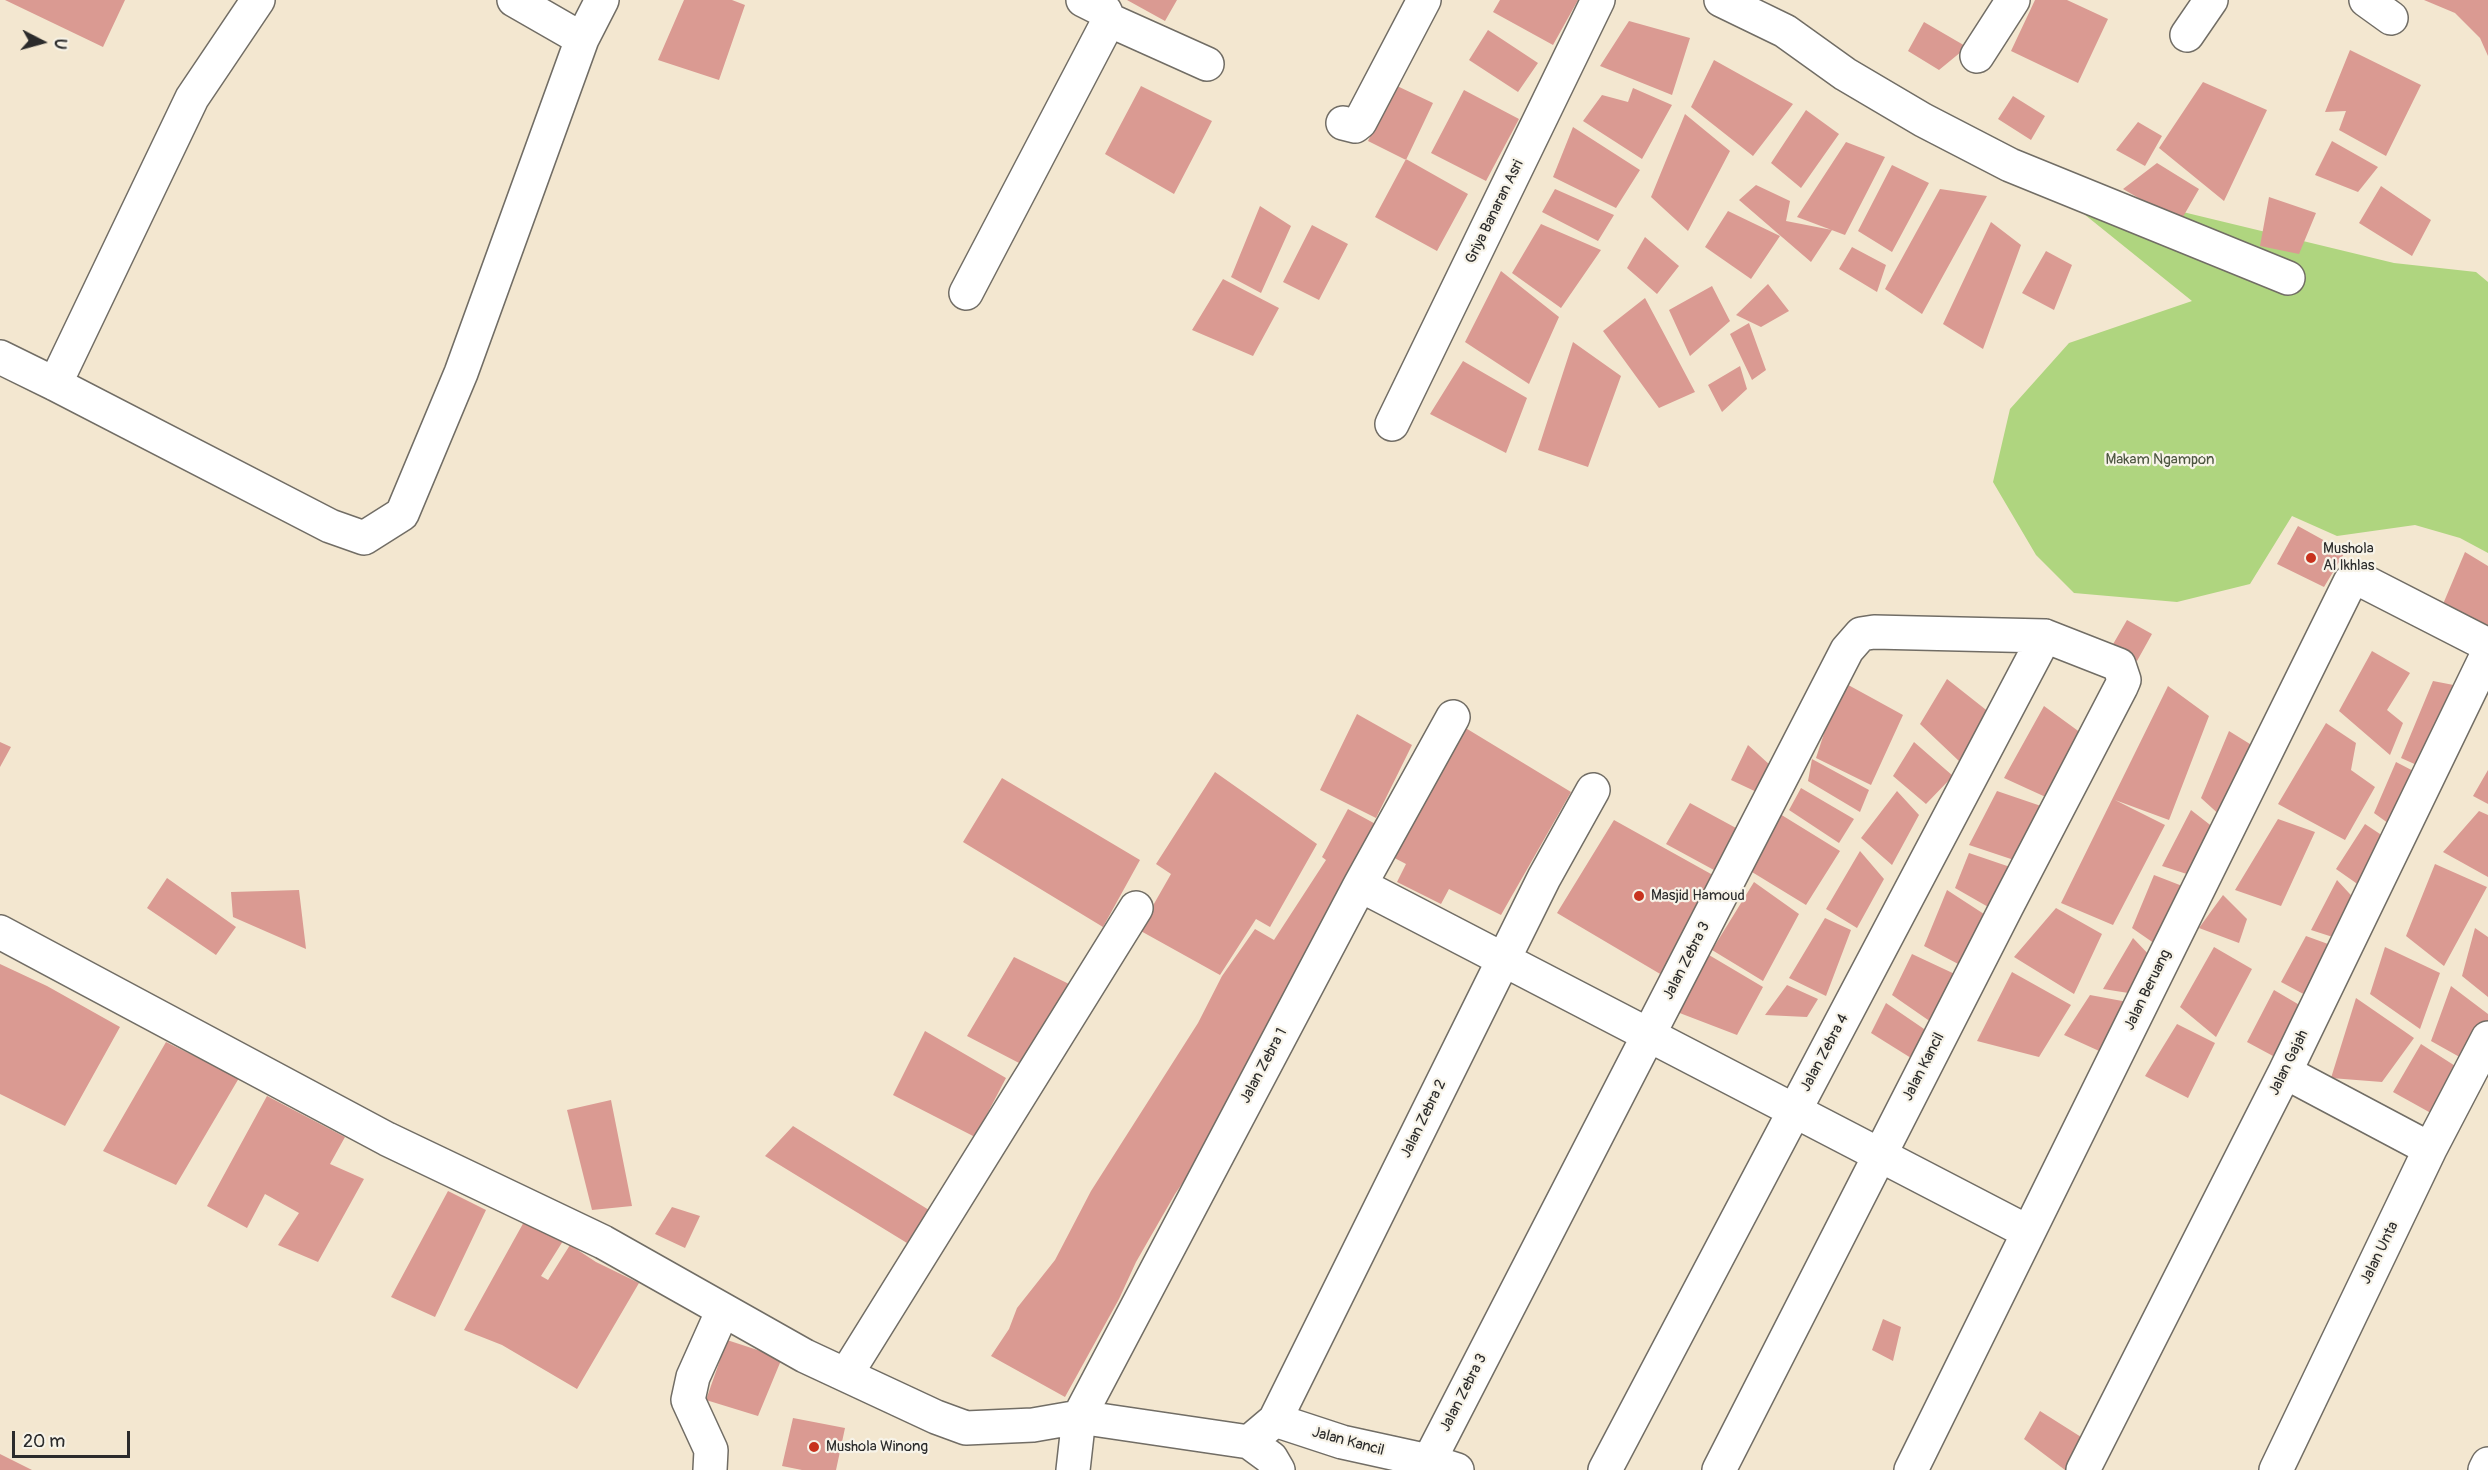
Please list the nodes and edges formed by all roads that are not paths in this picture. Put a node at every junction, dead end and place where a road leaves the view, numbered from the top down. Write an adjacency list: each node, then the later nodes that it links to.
1 (258, 0): 19 (street)
2 (514, 0): 12 (street)
3 (602, 0): 12 (street)
4 (1083, 0): 10 (street)
5 (1424, 0): 15 (street)
6 (1599, 0): 20 (street, Griya Banaran Asri)
7 (1721, 0): 16 (street)
8 (2013, 0): 13 (street)
9 (2211, 0): 11 (street)
10 (1110, 20): 14 (street); 17 (street)
11 (2187, 35)
12 (582, 39): 19 (street)
13 (1977, 56)
14 (1207, 64)
15 (1343, 123)
16 (2288, 278)
17 (966, 294)
18 (0, 357): 19 (street)
19 (55, 384)
20 (1392, 424)
21 (2045, 636): 24 (street, Jalan Zebra 3); 31 (street, Jalan Zebra 3); 34 (street, Jalan Zebra 4)
22 (2488, 645): 37 (street, Jalan Beruang)
23 (2488, 653): 33 (street, Jalan Gajah)
24 (2119, 665): 36 (street, Jalan Kancil)
25 (1453, 717): 27 (street, Jalan Zebra 1)
26 (1593, 790): 30 (street, Jalan Zebra 2)
27 (1360, 885): 30 (street); 40 (street, Jalan Zebra 1)
28 (1136, 908): 39 (street)
29 (0, 932): 38 (street)
30 (1503, 959): 31 (street); 41 (street, Jalan Zebra 2)
31 (1649, 1034): 34 (street); 44 (street, Jalan Zebra 3)
32 (2488, 1038): 35 (street, Jalan Unta)
33 (2285, 1072): 35 (street); 51 (street, Jalan Gajah)
34 (1795, 1110): 36 (street); 48 (street, Jalan Zebra 4)
35 (2430, 1149): 52 (street, Jalan Unta)
36 (1880, 1155): 37 (street); 49 (street, Jalan Kancil)
37 (2028, 1232): 50 (street, Jalan Beruang)
38 (723, 1310): 39 (street); 45 (street)
39 (847, 1373): 40 (street)
40 (1079, 1417): 42 (street); 46 (street)
41 (1275, 1420): 42 (street, Jalan Zebra 2); 44 (street, Jalan Kancil)
42 (1249, 1442): 47 (street)
43 (2488, 1464): 53 (street)
44 (1443, 1466)
45 (710, 1470)
46 (1073, 1470)
47 (1278, 1470)
48 (1605, 1470)
49 (1719, 1470)
50 (1911, 1470)
51 (2083, 1470)
52 (2276, 1470)
53 (2485, 1470)

